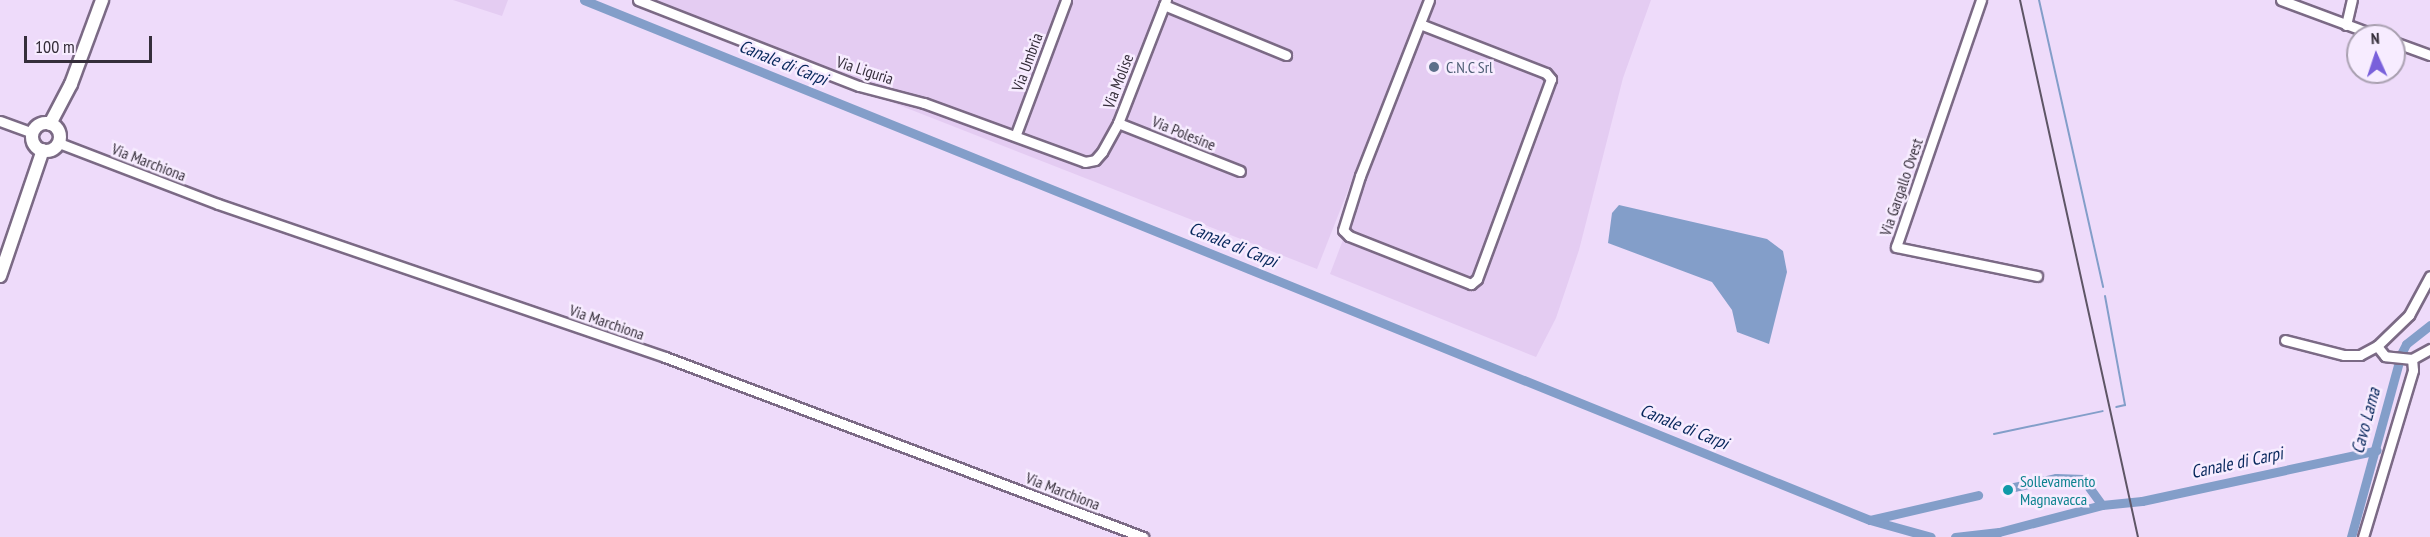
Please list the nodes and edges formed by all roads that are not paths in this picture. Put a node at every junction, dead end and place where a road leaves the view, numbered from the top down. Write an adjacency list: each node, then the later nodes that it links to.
1 (102, 0): 17 (street)
2 (638, 0): 19 (street, Via Liguria)
3 (1066, 0): 19 (street, Via Umbria)
4 (1429, 0): 9 (street)
5 (1981, 0): 25 (street, Via Gargallo Ovest)
6 (2281, 0): 11 (street)
7 (2352, 0): 10 (street)
8 (1165, 3): 13 (street); 16 (street, Via Molise)
9 (1420, 24): 9 (street)
10 (2346, 24)
11 (2346, 25)
12 (2406, 46): 14 (street)
13 (1286, 55)
14 (2430, 55)
15 (0, 121): 18 (street)
16 (1118, 123): 22 (street, Via Molise); 23 (street, Via Polesine)
17 (50, 124): 18 (street); 20 (street)
18 (33, 133): 21 (street)
19 (1016, 134): 22 (street, Via Liguria)
20 (59, 143): 21 (street); 31 (street, Via Marchiona)
21 (43, 150): 24 (street)
22 (1085, 162)
23 (1240, 171)
24 (0, 276)
25 (2037, 276)
26 (2430, 276): 28 (street)
27 (2285, 340): 28 (street)
28 (2377, 346): 30 (street)
29 (2430, 349): 30 (street)
30 (2412, 359): 32 (street)
31 (1143, 537)
32 (2363, 537)

